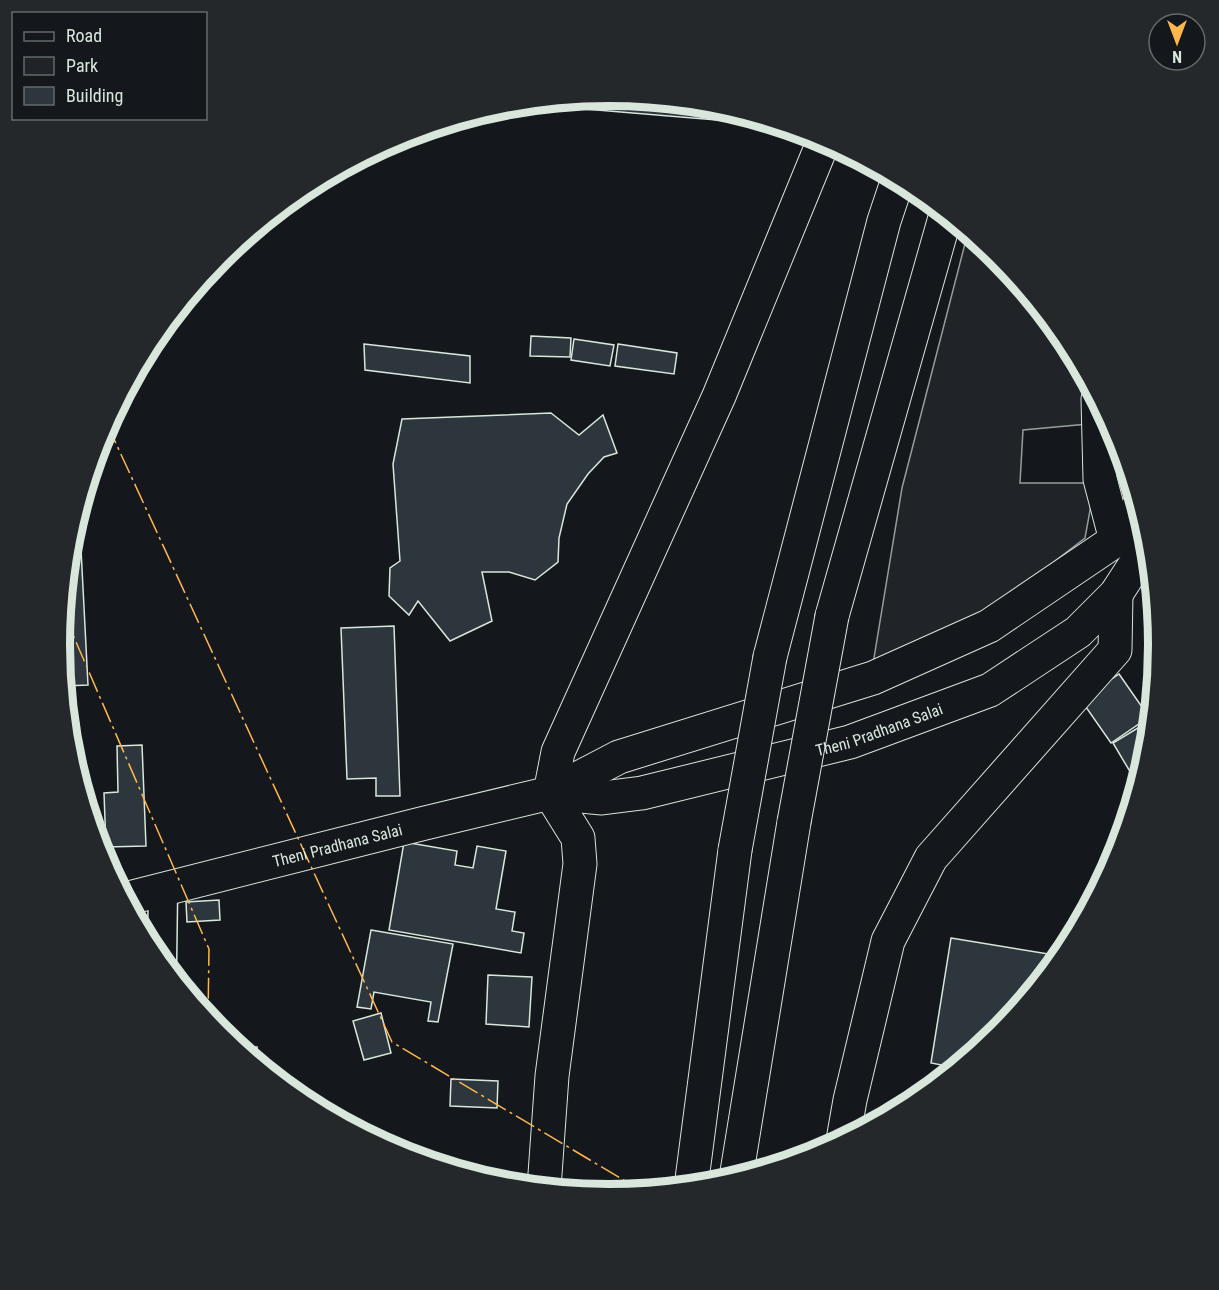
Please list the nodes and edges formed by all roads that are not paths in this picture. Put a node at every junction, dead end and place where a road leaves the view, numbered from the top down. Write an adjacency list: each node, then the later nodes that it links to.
1 (820, 149): 9 (main road)
2 (895, 188): 15 (main road, bridge)
3 (944, 222): 14 (main road, bridge)
4 (1099, 420): 6 (main road)
5 (1132, 516): 6 (main road, Theni Pradhana Salai)
6 (1116, 540): 9 (main road, Theni Pradhana Salai)
7 (1141, 556): 8 (main road, Theni Pradhana Salai)
8 (1116, 594): 9 (main road, Theni Pradhana Salai); 13 (main road)
9 (550, 793): 10 (main road, Theni Pradhana Salai); 16 (main road)
10 (163, 889): 11 (main road, Theni Pradhana Salai); 12 (street)
11 (134, 897)
12 (162, 946)
13 (845, 1129)
14 (738, 1169)
15 (692, 1177)
16 (545, 1180)

